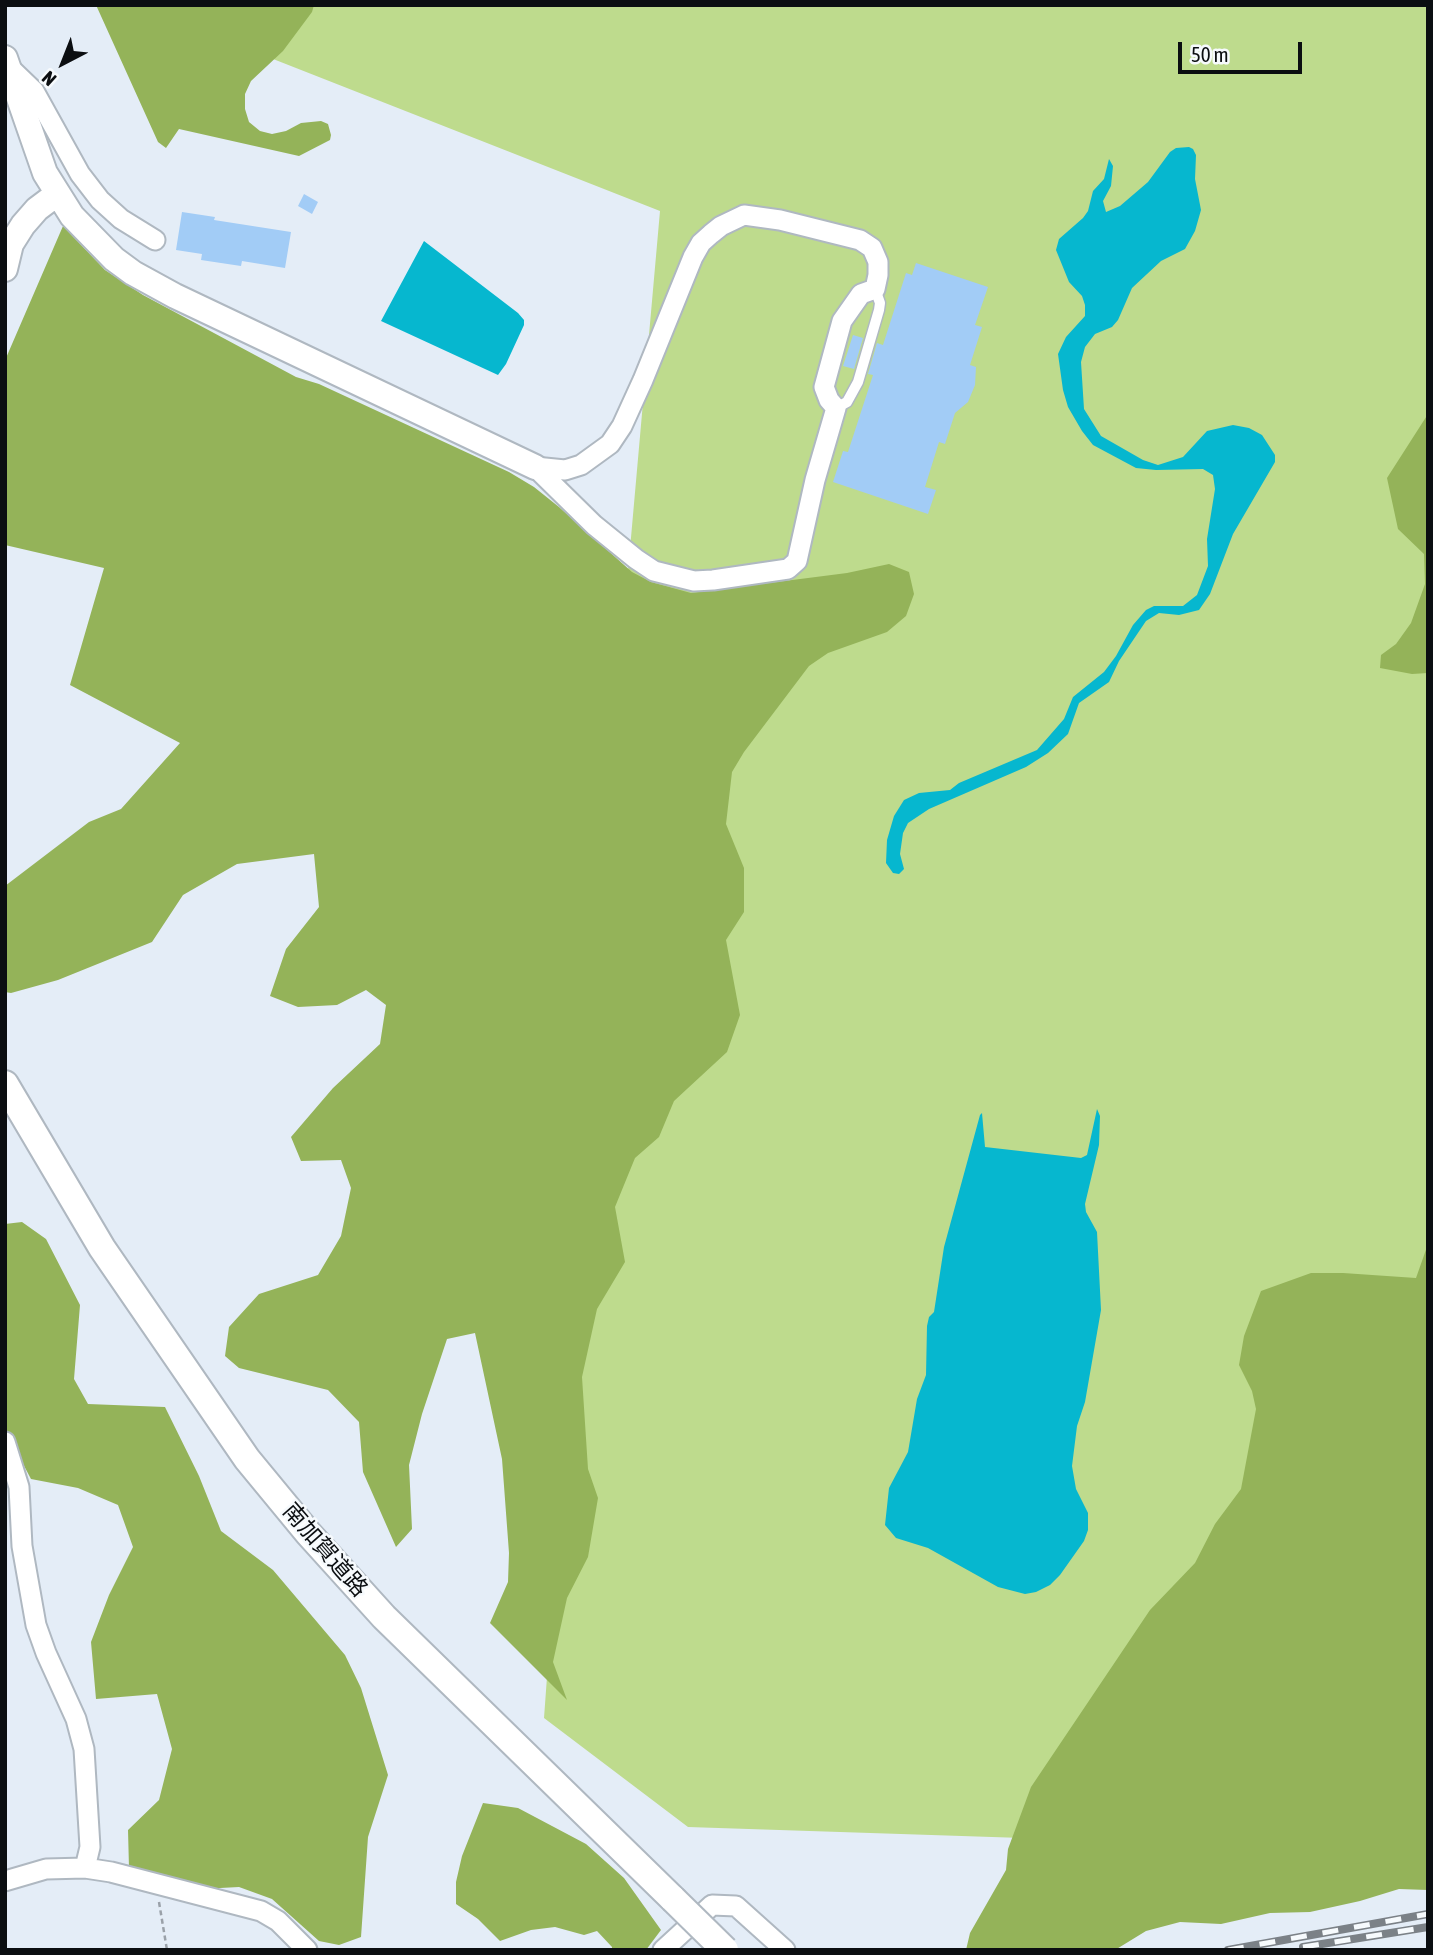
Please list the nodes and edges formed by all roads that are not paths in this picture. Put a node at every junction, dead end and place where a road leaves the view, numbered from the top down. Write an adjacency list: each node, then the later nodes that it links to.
1 (7, 62): 2 (street); 3 (street)
2 (57, 194): 4 (street); 7 (street)
3 (155, 240)
4 (5, 270)
5 (875, 289): 6 (lane); 6 (street); 7 (street)
6 (836, 408): 7 (street)
7 (535, 467)
8 (5, 1084): 14 (main road, 南加賀道路, bridge)
9 (5, 1442): 10 (street)
10 (85, 1868): 11 (street); 12 (street)
11 (5, 1881)
12 (307, 1950)
13 (663, 1950): 15 (street)
14 (725, 1950)
15 (785, 1950)

